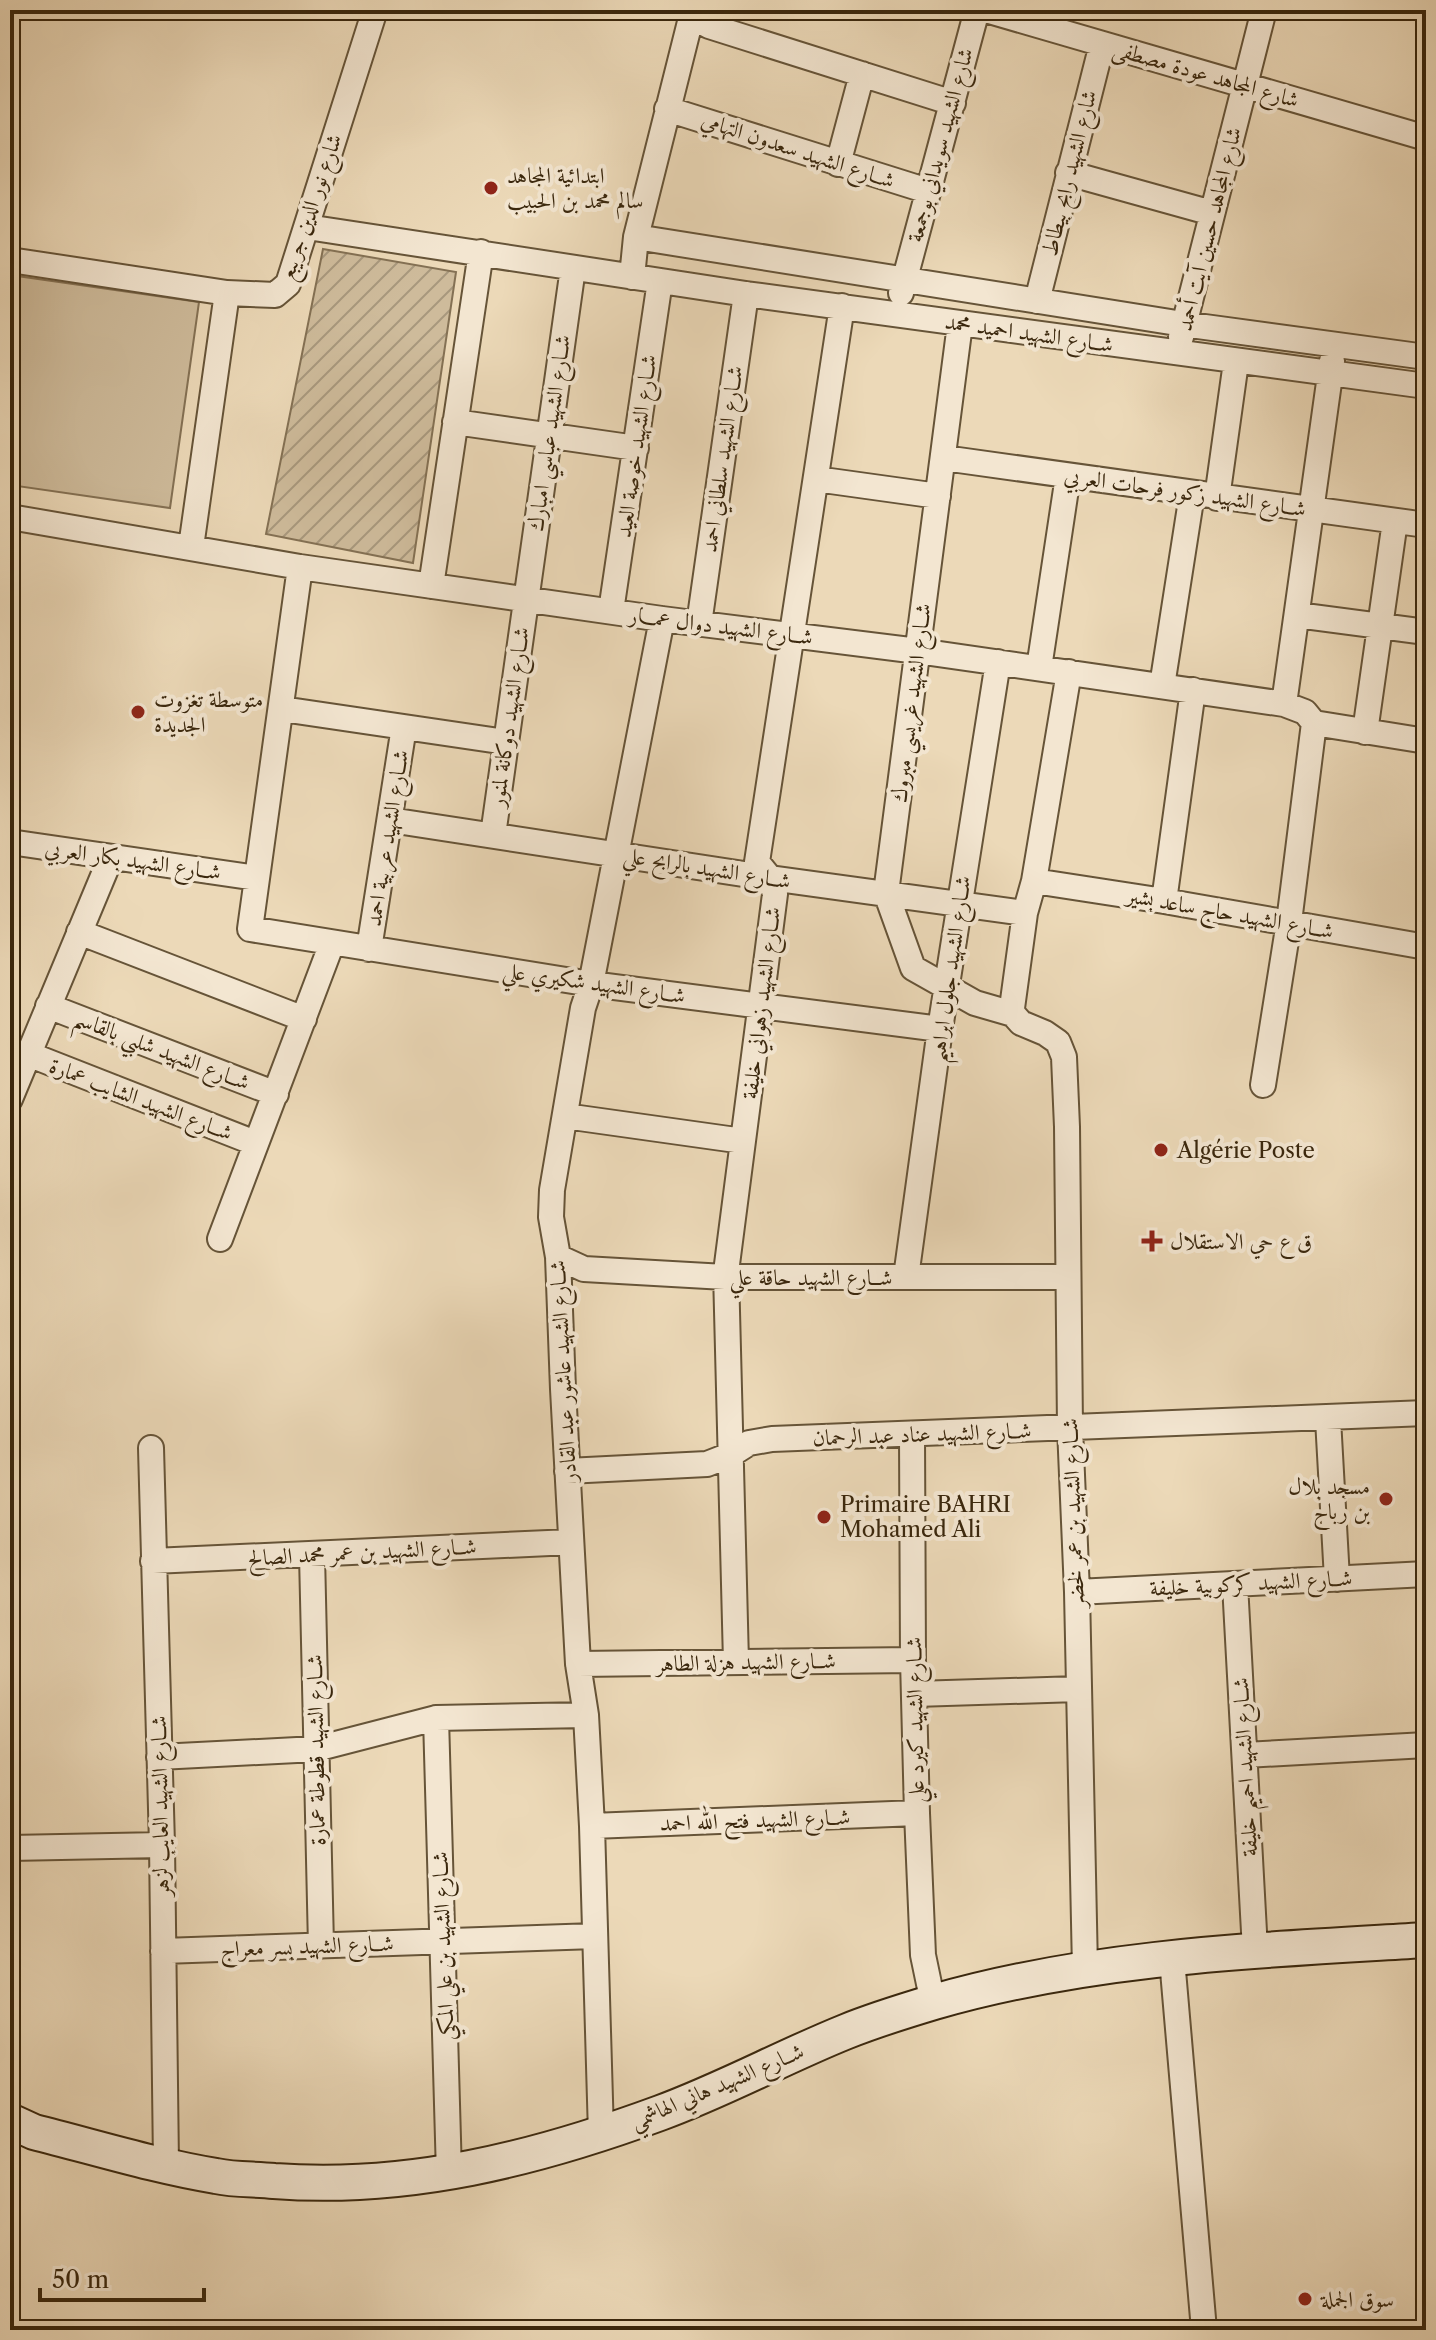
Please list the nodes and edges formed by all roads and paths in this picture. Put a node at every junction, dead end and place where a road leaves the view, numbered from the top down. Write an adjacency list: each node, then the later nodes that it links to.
1 (375, 10): 16 (street, شارع نور الدين جريبع)
2 (692, 10): 7 (street); 10 (street)
3 (977, 10): 9 (street, شارع الشهيد سويداني بوجمعة)
4 (986, 10): 6 (street, شارع المجاهد عودة مصطفى)
5 (1264, 10): 8 (street, شارع المجاهد حسين آيت أحمد)
6 (1102, 44): 8 (street, شارع المجاهد عودة مصطفى); 13 (street, شارع الشهيد رابح بيطاط)
7 (862, 74): 9 (street); 12 (street)
8 (1246, 85): 11 (street, شارع المجاهد عودة مصطفى); 15 (street, شارع المجاهد حسين آيت أحمد)
9 (953, 103): 14 (street, شارع الشهيد سويداني بوجمعة)
10 (667, 109): 12 (street, شــارع الشهيد سعدون التهامي); 17 (street)
11 (1426, 138)
12 (838, 164): 14 (street, شــارع الشهيد سعدون التهامي)
13 (1068, 173): 15 (street); 26 (street, شارع الشهيد رابح بيطاط)
14 (928, 191): 22 (street, شارع الشهيد سويداني بوجمعة)
15 (1212, 213): 30 (street, شارع المجاهد حسين آيت أحمد)
16 (307, 227): 18 (street, شــارع الشهيد احميد محمد); 24 (street, شارع نور الدين جريبع)
17 (636, 237): 21 (street); 22 (street, شــارع الشهيد احميد محمد)
18 (481, 252): 20 (street, شــارع الشهيد احميد محمد); 37 (street)
19 (10, 260): 24 (street)
20 (573, 268): 21 (street, شــارع الشهيد احميد محمد); 38 (street, شــارع الشهيد عباسي امبارك)
21 (632, 277): 23 (street, شــارع الشهيد احميد محمد)
22 (903, 280): 26 (street, شــارع الشهيد احميد محمد); 28 (street, شارع الشهيد سويداني بوجمعة)
23 (660, 281): 25 (street, شــارع الشهيد احميد محمد); 39 (street, شــارع الشهيد خوصة العيد)
24 (227, 293): 50 (street)
25 (746, 294): 27 (street, شــارع الشهيد احميد محمد); 57 (street, شــارع الشهيد سلطاني احمد)
26 (1037, 301): 30 (street, شــارع الشهيد احميد محمد)
27 (842, 306): 28 (street, شــارع الشهيد احميد محمد); 42 (street, شــارع الشهيد زهواني خليفة)
28 (896, 314): 29 (street, شــارع الشهيد احميد محمد)
29 (960, 324): 32 (street, شــارع الشهيد احميد محمد); 40 (street, شــارع الشهيد غريسي مبروك)
30 (1183, 324): 31 (street, شــارع الشهيد احميد محمد); 32 (street, شارع المجاهد حسين آيت أحمد)
31 (1334, 345): 33 (street, شــارع الشهيد احميد محمد); 35 (street)
32 (1179, 354): 34 (street, شــارع الشهيد احميد محمد)
33 (1426, 357)
34 (1236, 362): 35 (street, شــارع الشهيد احميد محمد); 45 (street)
35 (1330, 375): 36 (street, شــارع الشهيد احميد محمد); 46 (street)
36 (1426, 386)
37 (455, 422): 38 (street); 52 (street)
38 (548, 435): 39 (street); 53 (street, شــارع الشهيد عباسي امبارك)
39 (636, 448): 54 (street, شــارع الشهيد خوصة العيد)
40 (944, 458): 41 (street, شــارع الشهيد زكور فرحات العربي); 44 (street, شــارع الشهيد غريسي مبروك)
41 (1068, 476): 43 (street, شــارع الشهيد زكور فرحات العربي); 63 (street)
42 (816, 479): 44 (street); 60 (street, شــارع الشهيد زهواني خليفة)
43 (1192, 494): 45 (street, شــارع الشهيد زكور فرحات العربي); 65 (street)
44 (938, 496): 61 (street, شــارع الشهيد غريسي مبروك)
45 (1217, 498): 46 (street, شــارع الشهيد زكور فرحات العربي)
46 (1312, 510): 48 (street, شــارع الشهيد زكور فرحات العربي); 55 (street)
47 (10, 517): 50 (street, شــارع الشهيد دوال عمـــار)
48 (1395, 521): 49 (street, شــارع الشهيد زكور فرحات العربي); 58 (street)
49 (1426, 525)
50 (191, 547): 51 (street, شــارع الشهيد دوال عمـــار)
51 (300, 567): 52 (street, شــارع الشهيد دوال عمـــار); 68 (street)
52 (431, 586): 53 (street, شــارع الشهيد دوال عمـــار)
53 (525, 599): 54 (street, شــارع الشهيد دوال عمـــار); 73 (street, شــارع الشهيد دوكانة لمنور)
54 (611, 611): 56 (street, شــارع الشهيد دوال عمـــار)
55 (1297, 615): 58 (street); 67 (street)
56 (662, 619): 57 (street, شــارع الشهيد دوال عمـــار); 77 (street, شــارع الشهيد عاشور عبد القادر)
57 (699, 624): 60 (street, شــارع الشهيد دوال عمـــار)
58 (1379, 626): 59 (street); 71 (street)
59 (1426, 632)
60 (793, 635): 61 (street, شــارع الشهيد دوال عمـــار); 80 (street, شــارع الشهيد زهواني خليفة)
61 (918, 651): 62 (street, شــارع الشهيد دوال عمـــار); 82 (street, شــارع الشهيد غريسي مبروك)
62 (998, 662): 63 (street, شــارع الشهيد دوال عمـــار); 84 (street, شــارع الشهيد جلول ابراهيم)
63 (1039, 668): 64 (street, شــارع الشهيد دوال عمـــار)
64 (1069, 672): 65 (street, شــارع الشهيد دوال عمـــار); 81 (street)
65 (1162, 686): 66 (street, شــارع الشهيد دوال عمـــار)
66 (1193, 690): 67 (street, شــارع الشهيد دوال عمـــار); 83 (street)
67 (1284, 704): 69 (street, شــارع الشهيد دوال عمـــار)
68 (282, 709): 70 (street); 79 (street)
69 (1314, 723): 71 (street, شــارع الشهيد دوال عمـــار); 86 (street)
70 (404, 727): 73 (street); 74 (street, شــارع الشهيد عربية احمد)
71 (1365, 732): 72 (street, شــارع الشهيد دوال عمـــار)
72 (1426, 741)
73 (506, 742): 75 (street, شــارع الشهيد دوكانة لمنور)
74 (390, 820): 75 (street, شــارع الشهيد بالرابح علي); 90 (street, شــارع الشهيد عربية احمد)
75 (493, 835): 77 (street, شــارع الشهيد بالرابح علي)
76 (10, 842): 78 (street, شــارع الشهيد بكار العربي)
77 (617, 854): 80 (street, شــارع الشهيد بالرابح علي); 91 (street, شــارع الشهيد عاشور عبد القادر)
78 (111, 857): 79 (street, شــارع الشهيد بكار العربي); 87 (street)
79 (256, 878): 88 (street, شــارع الشهيد شكيري علي)
80 (770, 878): 82 (street, شــارع الشهيد بالرابح علي); 93 (street, شــارع الشهيد زهواني خليفة)
81 (1034, 881): 83 (street, شــارع الشهيد حاج ساعد بشير); 85 (street)
82 (886, 893): 84 (street, شــارع الشهيد بالرابح علي); 92 (street, شــارع الشهيد غريسي مبروك)
83 (1164, 901): 86 (street, شــارع الشهيد حاج ساعد بشير)
84 (959, 904): 85 (street, شــارع الشهيد بالرابح علي); 92 (street, شــارع الشهيد جلول ابراهيم)
85 (1025, 913): 95 (street)
86 (1289, 922): 89 (street, شــارع الشهيد حاج ساعد بشير); 100 (street)
87 (79, 932): 94 (street); 96 (street)
88 (332, 943): 90 (street, شــارع الشهيد شكيري علي); 96 (street)
89 (1426, 947)
90 (369, 949): 91 (street, شــارع الشهيد شكيري علي)
91 (591, 984): 93 (street, شــارع الشهيد شكيري علي); 103 (street, شــارع الشهيد عاشور عبد القادر)
92 (947, 986): 95 (street, شــارع الشهيد غريسي مبروك); 97 (street, شــارع الشهيد جلول ابراهيم)
93 (761, 1005): 97 (street, شــارع الشهيد شكيري علي); 104 (street, شــارع الشهيد زهواني خليفة)
94 (48, 1006): 98 (street); 102 (street, شــارع الشهيد شلبي بالقاسم)
95 (1013, 1014): 99 (street, شــارع الشهيد غريسي مبروك)
96 (304, 1019): 102 (street)
97 (940, 1029): 109 (street, شــارع الشهيد جلول ابراهيم)
98 (28, 1054): 101 (street); 105 (street, شــارع الشهيد الشايب عمارة)
99 (1064, 1057): 110 (street, شــارع الشهيد بن عمر لخضر)
100 (1263, 1085)
101 (11, 1090)
102 (276, 1094): 105 (street)
103 (565, 1116): 104 (street); 107 (street, شــارع الشهيد عاشور عبد القادر)
104 (743, 1141): 108 (street, شــارع الشهيد زهواني خليفة)
105 (255, 1143): 106 (street)
106 (220, 1239)
107 (558, 1257): 108 (street, شــارع الشهيد حاقة علي); 117 (street, شــارع الشهيد عاشور عبد القادر)
108 (725, 1277): 109 (street, شــارع الشهيد حاقة علي); 116 (street, شــارع الشهيد زهواني خليفة)
109 (906, 1277): 110 (street, شــارع الشهيد حاقة علي)
110 (1068, 1277): 113 (street, شــارع الشهيد بن عمر لخضر)
111 (1426, 1413): 112 (street, شــارع الشهيد عناد عبد الرحمان)
112 (1328, 1419): 113 (street, شــارع الشهيد عناد عبد الرحمان); 122 (street)
113 (1070, 1428): 114 (street, شــارع الشهيد عناد عبد الرحمان); 124 (street, شــارع الشهيد بن عمر لخضر)
114 (912, 1435): 116 (street, شــارع الشهيد عناد عبد الرحمان); 125 (street, شــارع الشهيد كيرد علي)
115 (151, 1448): 120 (street, شــارع الشهيد العايب لزهر)
116 (730, 1455): 117 (street, شــارع الشهيد عناد عبد الرحمان); 126 (street, شــارع الشهيد زهواني خليفة)
117 (567, 1471): 118 (street, شــارع الشهيد عاشور عبد القادر)
118 (571, 1542): 119 (street, شــارع الشهيد بن عمر محمد الصالح); 127 (street, شــارع الشهيد عاشور عبد القادر)
119 (312, 1555): 120 (street, شــارع الشهيد بن عمر محمد الصالح); 133 (street, شــارع الشهيد قطوطة عمارة)
120 (153, 1561): 135 (street, شــارع الشهيد العايب لزهر)
121 (1426, 1574): 122 (street, شــارع الشهيد كركوبية خليفة)
122 (1337, 1579): 123 (street, شــارع الشهيد كركوبية خليفة)
123 (1235, 1584): 124 (street, شــارع الشهيد كركوبية خليفة); 134 (street, شــارع الشهيد احميم خليفة)
124 (1077, 1592): 128 (street, شــارع الشهيد بن عمر لخضر)
125 (913, 1660): 126 (street, شــارع الشهيد هزلة الطاهر); 129 (street, شــارع الشهيد كيرد علي)
126 (736, 1662): 127 (street, شــارع الشهيد هزلة الطاهر)
127 (578, 1664): 130 (street, شــارع الشهيد عاشور عبد القادر)
128 (1078, 1689): 129 (street); 147 (street, شــارع الشهيد بن عمر لخضر)
129 (915, 1694): 136 (street, شــارع الشهيد كيرد علي)
130 (586, 1715): 131 (street); 137 (street, شــارع الشهيد عاشور عبد القادر)
131 (436, 1718): 133 (street); 142 (street, شــارع الشهيد بن علي المكي)
132 (1426, 1745): 134 (street)
133 (316, 1749): 135 (street); 143 (street, شــارع الشهيد قطوطة عمارة)
134 (1245, 1755): 144 (street, شــارع الشهيد احميم خليفة)
135 (159, 1757): 138 (street, شــارع الشهيد العايب لزهر)
136 (917, 1813): 137 (street, شــارع الشهيد فتح الله احمد); 148 (street, شــارع الشهيد كيرد علي)
137 (592, 1826): 140 (street, شــارع الشهيد عاشور عبد القادر)
138 (162, 1845): 139 (street); 145 (street, شــارع الشهيد العايب لزهر)
139 (10, 1848)
140 (595, 1936): 142 (street, شــارع الشهيد بسر معراج); 150 (street, شــارع الشهيد عاشور عبد القادر)
141 (1426, 1940): 144 (street, شــارع الشهيد هاني الهاشمي)
142 (442, 1941): 143 (street, شــارع الشهيد بسر معراج); 152 (street, شــارع الشهيد بن علي المكي)
143 (321, 1946): 145 (street, شــارع الشهيد بسر معراج)
144 (1255, 1950): 146 (street, شــارع الشهيد هاني الهاشمي)
145 (163, 1951): 151 (street, شــارع الشهيد العايب لزهر)
146 (1172, 1959): 147 (street, شــارع الشهيد هاني الهاشمي); 153 (street)
147 (1085, 1969): 148 (street, شــارع الشهيد هاني الهاشمي)
148 (933, 2003): 150 (street, شــارع الشهيد هاني الهاشمي)
149 (10, 2121): 151 (street, شــارع الشهيد هاني الهاشمي)
150 (601, 2134): 152 (street, شــارع الشهيد هاني الهاشمي)
151 (166, 2164): 152 (street, شــارع الشهيد هاني الهاشمي)
152 (449, 2174)
153 (1204, 2330)

